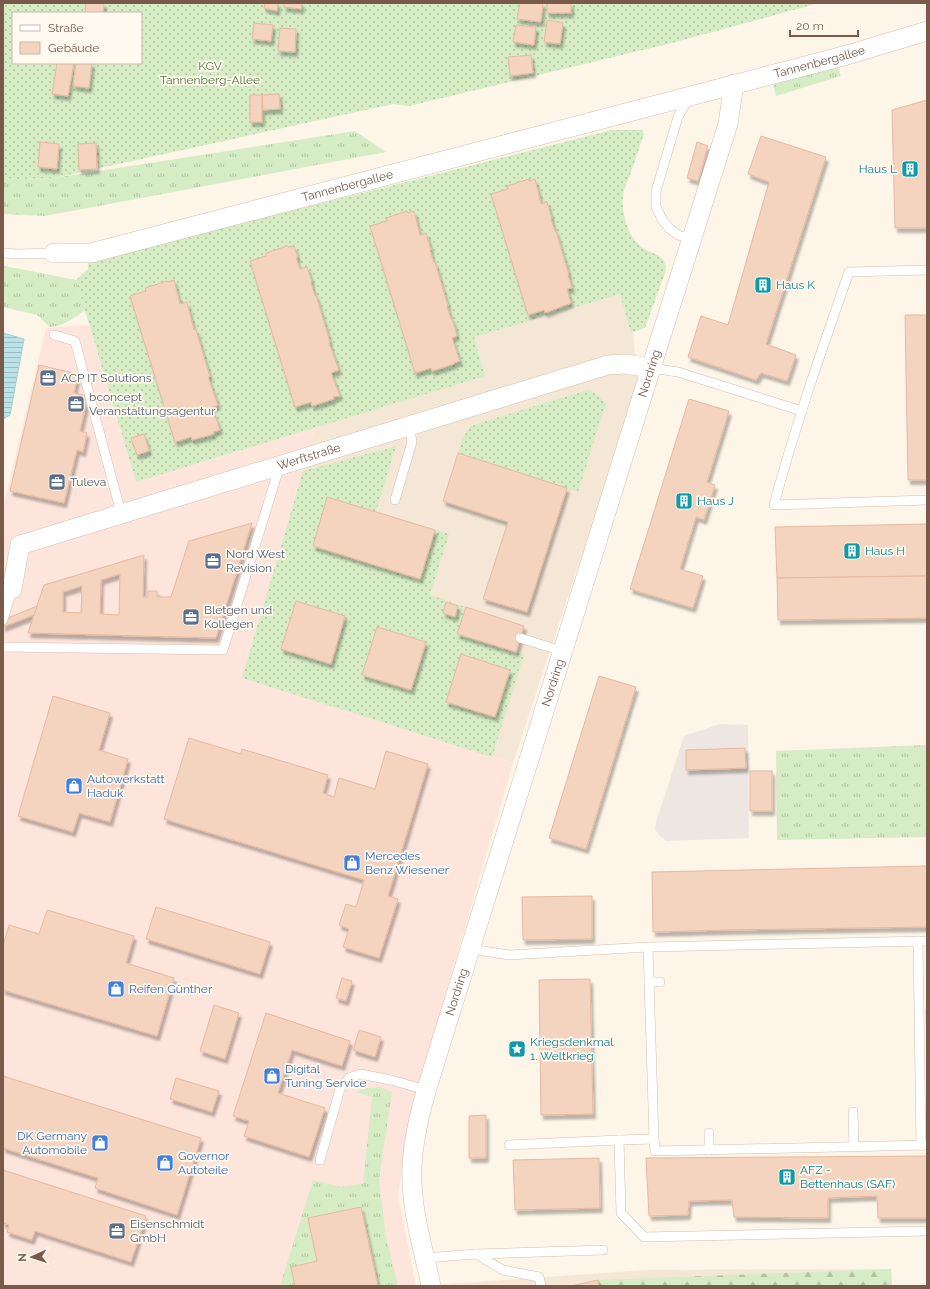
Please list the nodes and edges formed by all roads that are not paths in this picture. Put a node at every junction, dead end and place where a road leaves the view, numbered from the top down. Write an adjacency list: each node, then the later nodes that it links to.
1 (927, 31): 2 (street, Tannenbergallee)
2 (734, 84): 3 (street, Tannenbergallee); 4 (street, Nordring)
3 (690, 96): 4 (lane); 6 (street, Tannenbergallee)
4 (692, 239): 9 (street, Nordring)
5 (3, 253): 6 (lane, Tannenbergallee)
6 (54, 253)
7 (927, 270): 10 (lane)
8 (54, 335): 15 (lane)
9 (650, 368): 10 (lane); 11 (street, Werftstraße); 20 (street, Nordring)
10 (802, 411): 14 (lane)
11 (409, 426): 12 (street, Werftstraße); 13 (lane)
12 (280, 465): 15 (street, Werftstraße); 19 (lane)
13 (395, 500)
14 (927, 500)
15 (121, 513): 16 (street, Werftstraße)
16 (7, 590): 17 (lane)
17 (3, 620)
18 (520, 638): 20 (lane)
19 (3, 647)
20 (562, 651): 23 (street, Nordring)
21 (923, 941): 22 (lane); 32 (lane)
22 (648, 947): 23 (lane); 24 (lane)
23 (470, 948): 26 (street, Nordring)
24 (649, 982): 25 (lane); 29 (lane)
25 (660, 982)
26 (426, 1090): 35 (lane); 39 (street, Nordring)
27 (853, 1112): 33 (lane)
28 (709, 1133): 34 (lane)
29 (654, 1139): 30 (lane); 34 (lane)
30 (619, 1140): 31 (lane); 36 (lane)
31 (509, 1144)
32 (924, 1145): 33 (lane)
33 (854, 1147): 34 (lane)
34 (709, 1150)
35 (320, 1160)
36 (927, 1231)
37 (603, 1250): 38 (lane)
38 (476, 1254): 39 (lane); 41 (lane)
39 (425, 1258): 40 (street, Nordring)
40 (431, 1286)
41 (541, 1286)

